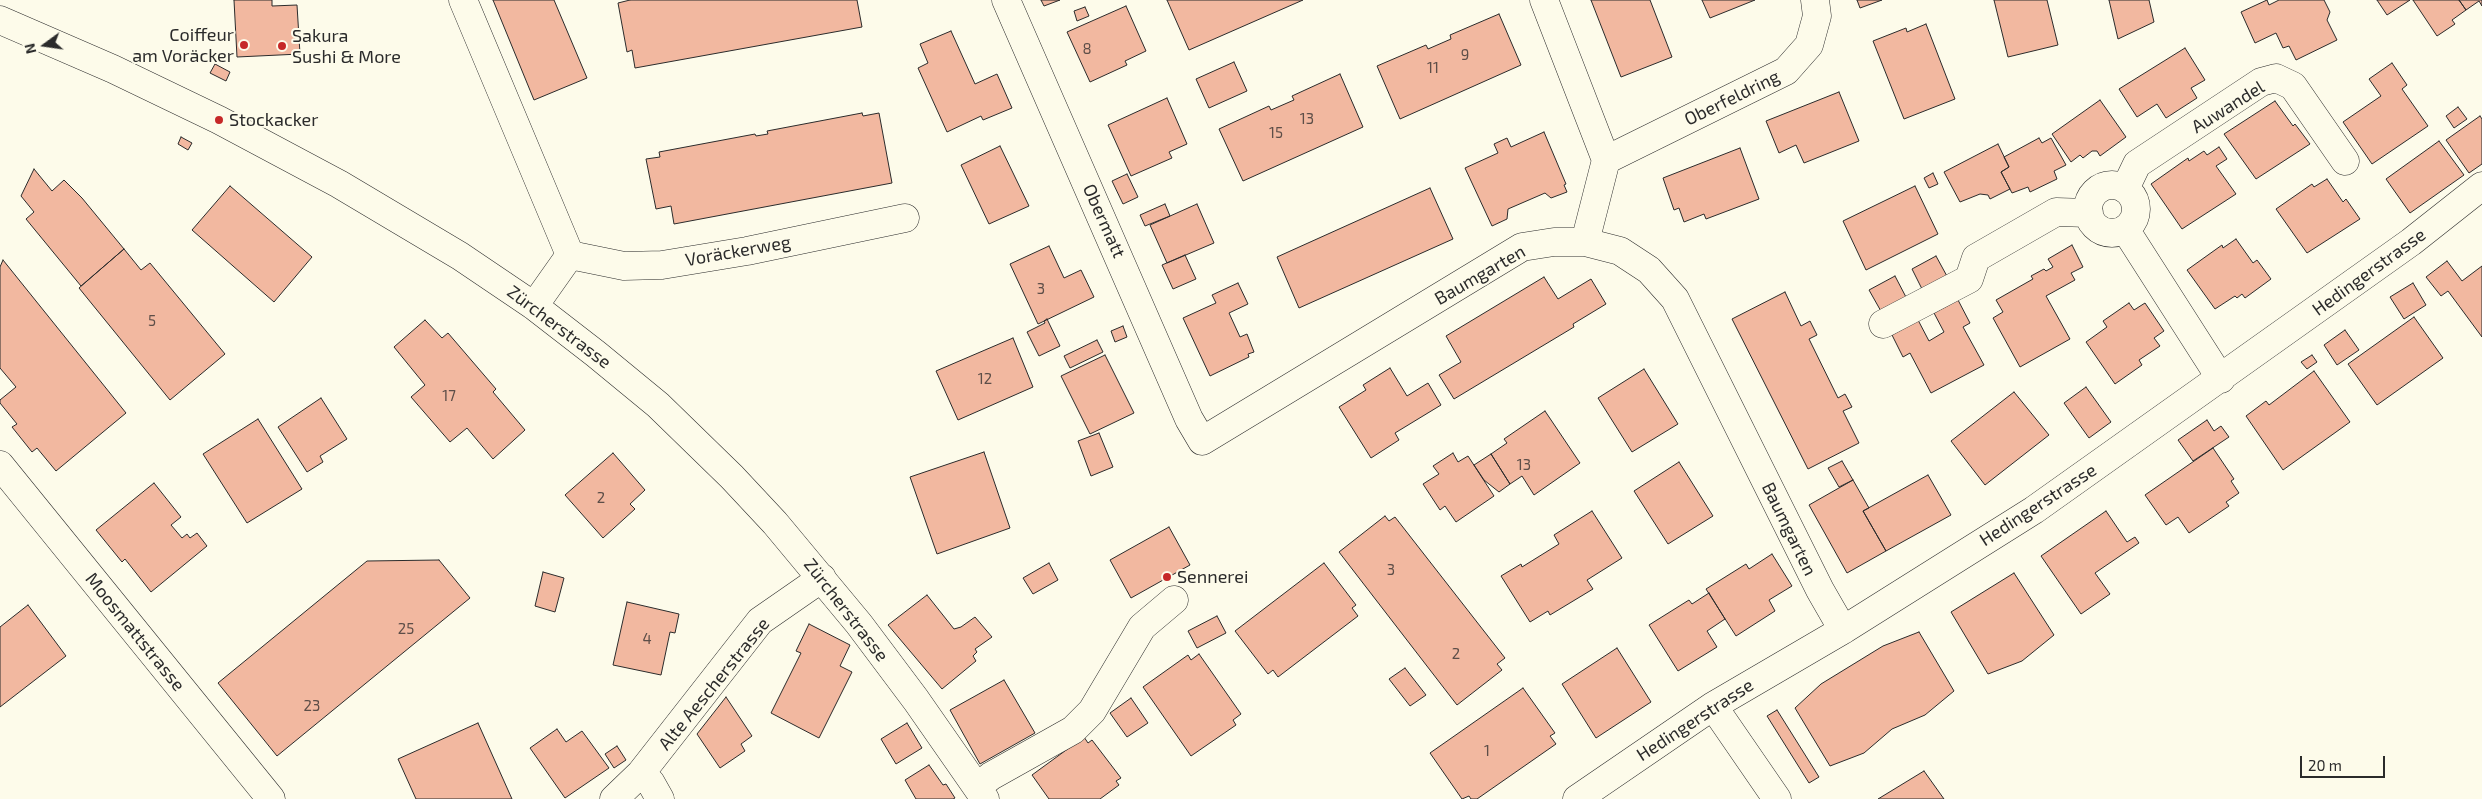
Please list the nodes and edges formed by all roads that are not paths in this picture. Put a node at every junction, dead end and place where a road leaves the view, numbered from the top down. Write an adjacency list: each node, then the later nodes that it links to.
1 (463, 0): 14 (street)
2 (1006, 0): 18 (street, Obermatt)
3 (1544, 0): 6 (street)
4 (1815, 0): 6 (street, Oberfeldring)
5 (0, 20): 15 (street, Zürcherstrasse)
6 (1606, 160): 13 (street)
7 (2344, 160): 9 (street, Auwandel)
8 (2482, 186): 17 (street, Hedingerstrasse)
9 (2125, 189): 10 (street); 12 (street)
10 (2089, 213): 12 (street); 16 (street)
11 (905, 218): 14 (street, Voräckerweg)
12 (2125, 229): 17 (street)
13 (1585, 242): 18 (street, Baumgarten); 22 (street, Baumgarten)
14 (570, 255): 15 (street)
15 (534, 306): 20 (street, Zürcherstrasse)
16 (1883, 324)
17 (2222, 379): 22 (street, Hedingerstrasse)
18 (1202, 441)
19 (0, 465): 26 (street, Moosmattstrasse)
20 (822, 578): 24 (street, Alte Aescherstrasse); 25 (street, Zürcherstrasse)
21 (1174, 600): 25 (street)
22 (1843, 630): 23 (street, Hedingerstrasse)
23 (1713, 706): 29 (street, Hedingerstrasse); 30 (street)
24 (641, 774): 27 (street, Alte Aescherstrasse); 28 (street)
25 (981, 793)
26 (271, 799)
27 (614, 799)
28 (660, 799)
29 (1577, 799)
30 (1778, 799)

